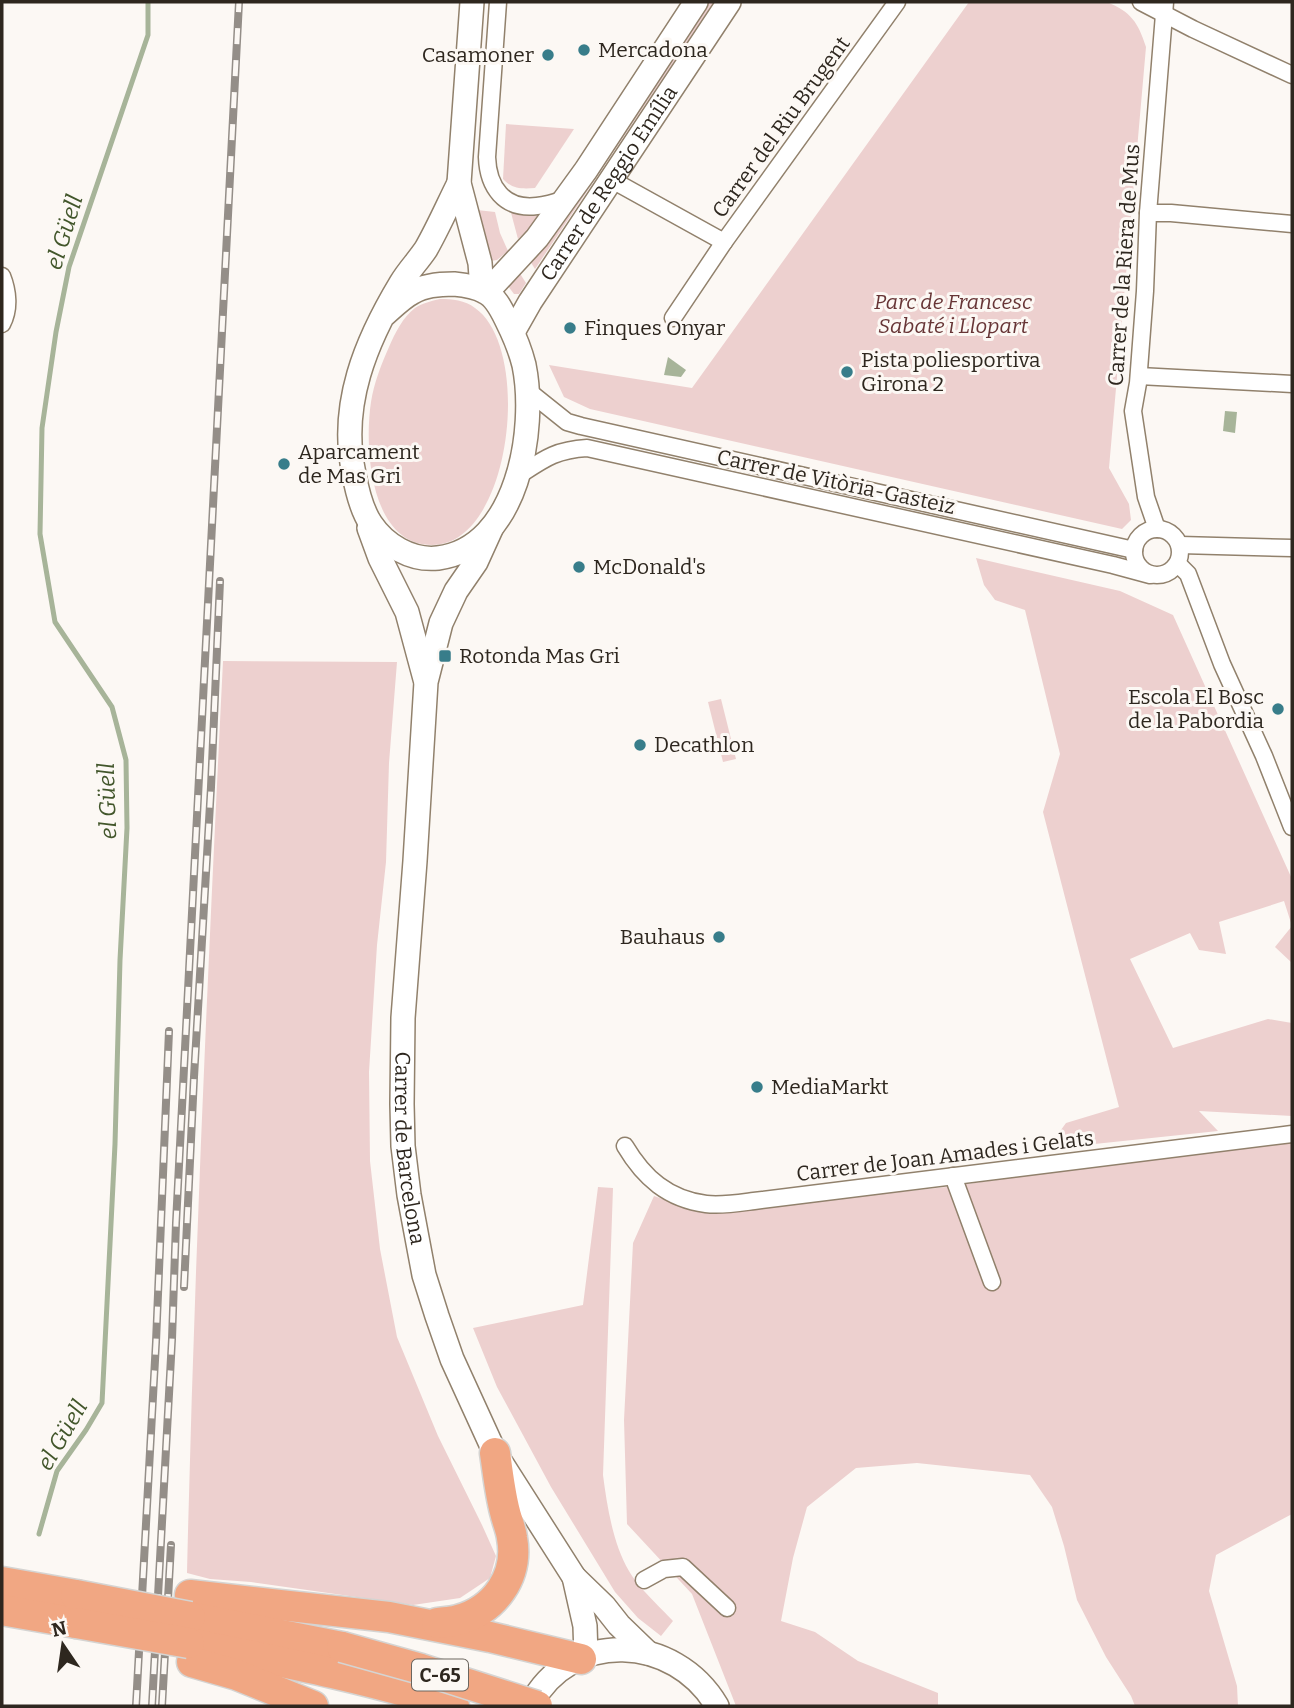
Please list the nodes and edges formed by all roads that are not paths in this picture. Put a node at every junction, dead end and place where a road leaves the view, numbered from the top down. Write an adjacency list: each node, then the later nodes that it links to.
1 (472, 2): 10 (main road)
2 (498, 2): 9 (street)
3 (696, 2): 12 (main road, Carrer de Reggio Emília)
4 (729, 2): 11 (main road, Carrer de Reggio Emília)
5 (897, 2): 15 (street, Carrer del Riu Brugent)
6 (1141, 2): 7 (street)
7 (1165, 7): 8 (street); 13 (street, Carrer de la Riera de Mus)
8 (1292, 75)
9 (488, 144): 10 (street); 12 (street)
10 (460, 178): 17 (main road); 18 (main road)
11 (612, 180): 15 (street, Carrer del Riu Brugent); 21 (main road, Carrer de Reggio Emília)
12 (565, 199): 17 (main road, Carrer de Reggio Emília)
13 (1148, 213): 14 (street); 22 (street, Carrer de la Riera de Mus)
14 (1292, 224)
15 (724, 242): 19 (street, Carrer del Riu Brugent)
16 (2, 276): 20 (street)
17 (490, 287): 18 (main road); 21 (main road)
18 (384, 315): 26 (main road)
19 (673, 317)
20 (2, 324)
21 (513, 332): 24 (main road)
22 (1139, 376): 23 (street); 28 (street, Carrer de la Riera de Mus)
23 (1292, 384)
24 (527, 390): 25 (main road); 31 (street, Carrer de Vitòria-Gasteiz)
25 (519, 476): 27 (main road); 33 (street, Carrer de Vitòria-Gasteiz)
26 (365, 516): 27 (main road); 34 (main road, Carrer de Barcelona)
27 (491, 529): 34 (main road, Carrer de Barcelona)
28 (1157, 529): 29 (street); 31 (street)
29 (1180, 544): 30 (street); 32 (street)
30 (1292, 548)
31 (1134, 550): 33 (street)
32 (1178, 564): 33 (street); 35 (street)
33 (1150, 575)
34 (426, 682): 40 (main road, Carrer de Barcelona)
35 (1292, 827)
36 (1292, 1134): 38 (street, Carrer de Joan Amades i Gelats)
37 (625, 1146): 38 (street, Carrer de Joan Amades i Gelats)
38 (953, 1176): 39 (street)
39 (992, 1282)
40 (495, 1453): 42 (main road, Carrer de Barcelona); 49 (highway)
41 (2, 1572): 46 (highway)
42 (574, 1577): 51 (main road, Carrer de Barcelona); 52 (main road, Carrer de Barcelona)
43 (644, 1580): 45 (street)
44 (2, 1582): 46 (highway, C-65)
45 (727, 1608)
46 (76, 1609): 47 (highway, C-65); 48 (highway); 50 (highway, C-65, bridge); 50 (highway)
47 (2, 1611)
48 (2, 1619)
49 (425, 1625): 50 (highway); 52 (highway)
50 (189, 1629): 53 (highway, C-65); 54 (highway)
51 (648, 1653): 52 (main road); 58 (main road)
52 (584, 1657): 56 (main road)
53 (341, 1661): 55 (highway, C-65); 57 (highway, C-65, bridge)
54 (312, 1706)
55 (454, 1706)
56 (530, 1706)
57 (537, 1706)
58 (718, 1706)

